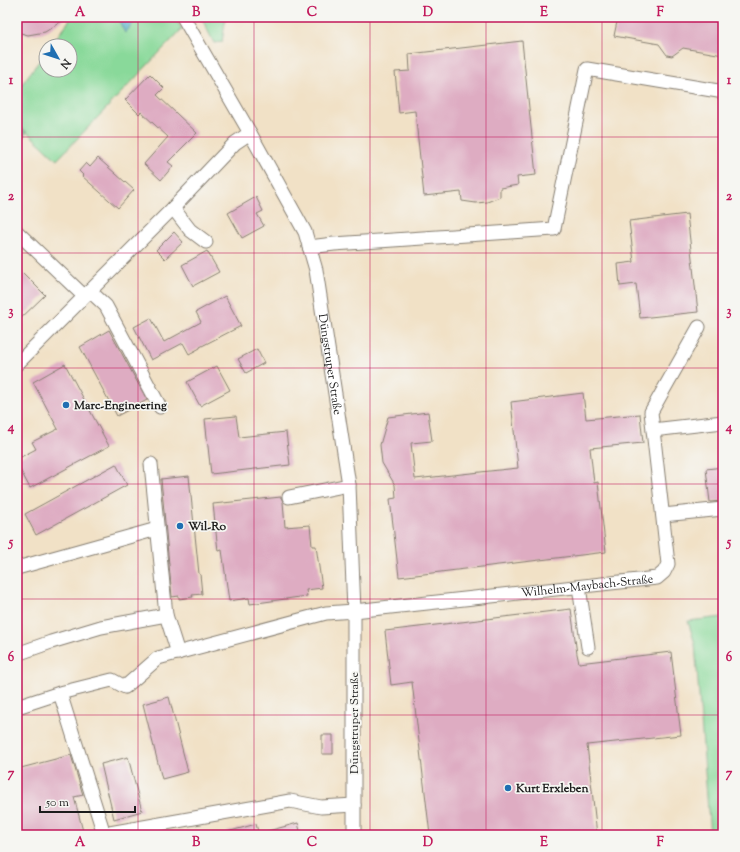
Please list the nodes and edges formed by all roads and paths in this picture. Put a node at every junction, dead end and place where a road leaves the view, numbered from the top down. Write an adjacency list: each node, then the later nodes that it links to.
1 (183, 17): 3 (street, Düngstruper Straße)
2 (718, 92): 7 (street)
3 (250, 133): 4 (street); 7 (street, Düngstruper Straße)
4 (173, 208): 6 (street); 8 (street)
5 (17, 232): 8 (street)
6 (206, 242)
7 (309, 247): 15 (street, Düngstruper Straße)
8 (87, 294): 10 (street); 11 (street)
9 (699, 327): 13 (street, Wilhelm-Maybach-Straße)
10 (17, 364)
11 (160, 407)
12 (723, 422): 13 (street)
13 (653, 430): 18 (street, Wilhelm-Maybach-Straße)
14 (151, 464): 19 (street)
15 (349, 485): 16 (street); 22 (street, Düngstruper Straße)
16 (289, 497)
17 (723, 509): 18 (street)
18 (663, 515): 21 (street, Wilhelm-Maybach-Straße)
19 (157, 529): 20 (street); 23 (street)
20 (17, 568)
21 (579, 587): 22 (street, Wilhelm-Maybach-Straße); 24 (street)
22 (354, 611): 25 (street); 29 (street, Düngstruper Straße)
23 (166, 615): 25 (street); 26 (street)
24 (588, 647)
25 (178, 653): 27 (street)
26 (17, 654)
27 (60, 693): 28 (street); 29 (street)
28 (17, 707)
29 (354, 805): 30 (street, Düngstruper Straße)
30 (354, 835)

